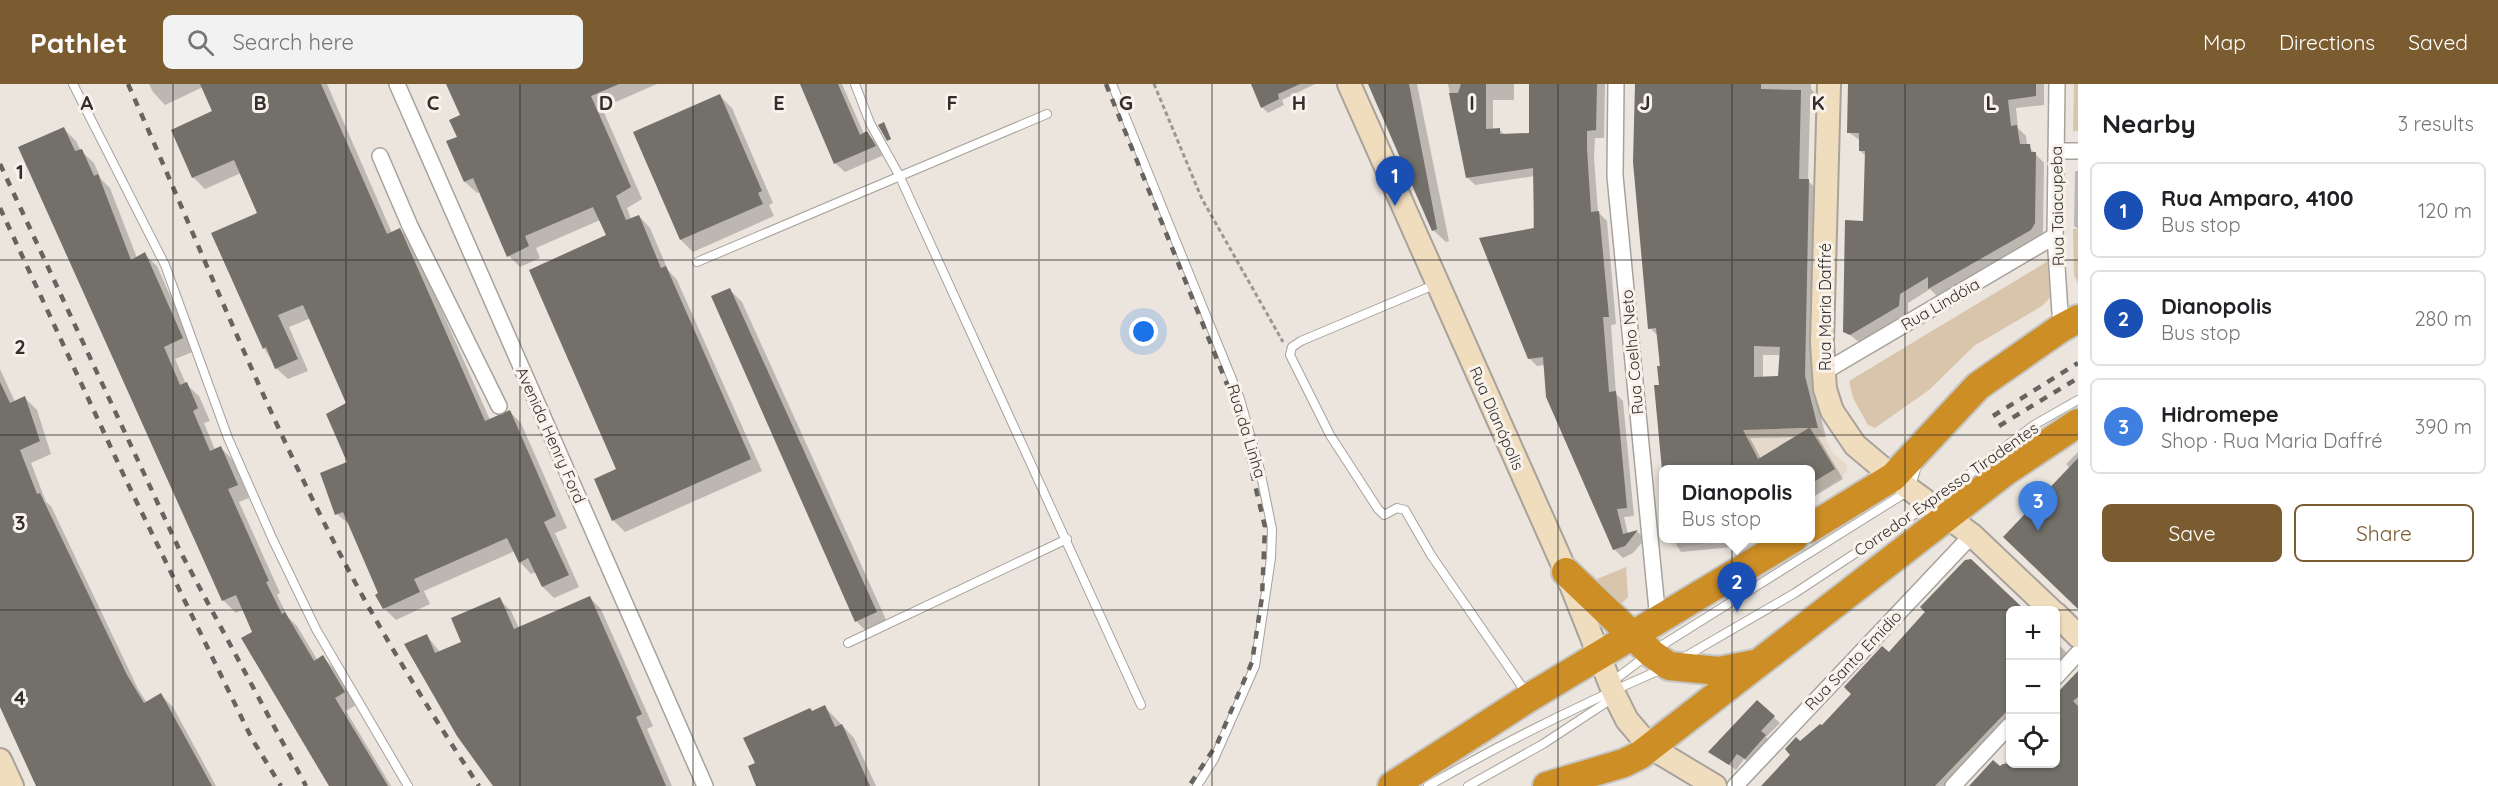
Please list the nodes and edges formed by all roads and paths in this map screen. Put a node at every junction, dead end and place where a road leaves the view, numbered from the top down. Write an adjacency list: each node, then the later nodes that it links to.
1 (73, 84): 51 (lane)
2 (398, 84): 52 (street, Avenida Henry Ford)
3 (855, 84): 14 (lane)
4 (1112, 84): 53 (lane, Rua da Linha)
5 (1154, 84): 19 (path)
6 (1349, 84): 17 (street, Rua Dianópolis)
7 (1616, 84): 35 (street, Rua Coelho Neto)
8 (1828, 84): 20 (street, Rua Maria Daffré)
9 (2057, 84): 11 (street, Rua Taiacupeba)
10 (1047, 114): 14 (lane)
11 (2056, 151): 12 (street); 15 (street, Rua Taiacupeba)
12 (2078, 151)
13 (380, 156): 22 (street)
14 (899, 175): 16 (lane); 28 (lane)
15 (2055, 236): 18 (street, Rua Taiacupeba); 20 (street, Rua Lindóia)
16 (697, 262)
17 (1437, 283): 19 (lane); 32 (street, Rua Dianópolis)
18 (2069, 323): 24 (highway)
19 (1290, 352): 44 (lane)
20 (1824, 372): 24 (street, Rua Maria Daffré)
21 (2078, 400): 25 (lane, Corredor Expresso Tiradentes)
22 (499, 406)
23 (2078, 423): 25 (highway)
24 (1901, 483): 25 (street, Rua Maria Daffré); 26 (highway); 29 (lane, Corredor Expresso Tiradentes)
25 (1939, 510): 27 (street, Rua Maria Daffré); 38 (lane, Corredor Expresso Tiradentes); 41 (highway)
26 (1815, 526)
27 (1972, 535): 33 (street, Rua Maria Daffré); 60 (street, Rua Santo Emidio)
28 (1067, 539): 37 (lane); 45 (lane)
29 (1815, 541)
30 (1786, 543): 35 (highway)
31 (1812, 543): 38 (lane, Corredor Expresso Tiradentes)
32 (1566, 572): 38 (highway); 40 (street, Rua Dianópolis)
33 (2047, 606)
34 (2060, 619): 36 (street)
35 (1658, 620): 38 (highway)
36 (2078, 636)
37 (848, 642)
38 (1651, 651): 40 (highway); 41 (highway); 43 (lane, Corredor Expresso Tiradentes); 43 (lane, Corredor Expresso Tiradentes)
39 (2078, 653): 42 (street)
40 (1598, 657): 43 (street, Rua Dianópolis); 44 (highway)
41 (1761, 662): 47 (highway)
42 (2060, 672)
43 (1612, 692): 47 (street, Rua Dianópolis); 55 (lane, Corredor Expresso Tiradentes); 56 (lane)
44 (1530, 697): 54 (highway)
45 (1141, 705)
46 (2006, 729): 61 (street)
47 (1650, 747): 49 (highway); 59 (street, Rua Dianópolis)
48 (0, 760): 50 (street)
49 (1624, 762): 57 (highway); 58 (highway)
50 (12, 786)
51 (408, 786)
52 (705, 786)
53 (1197, 786)
54 (1392, 786)
55 (1428, 786)
56 (1468, 786)
57 (1547, 786)
58 (1586, 786)
59 (1715, 786)
60 (1735, 786)
61 (1953, 786)

